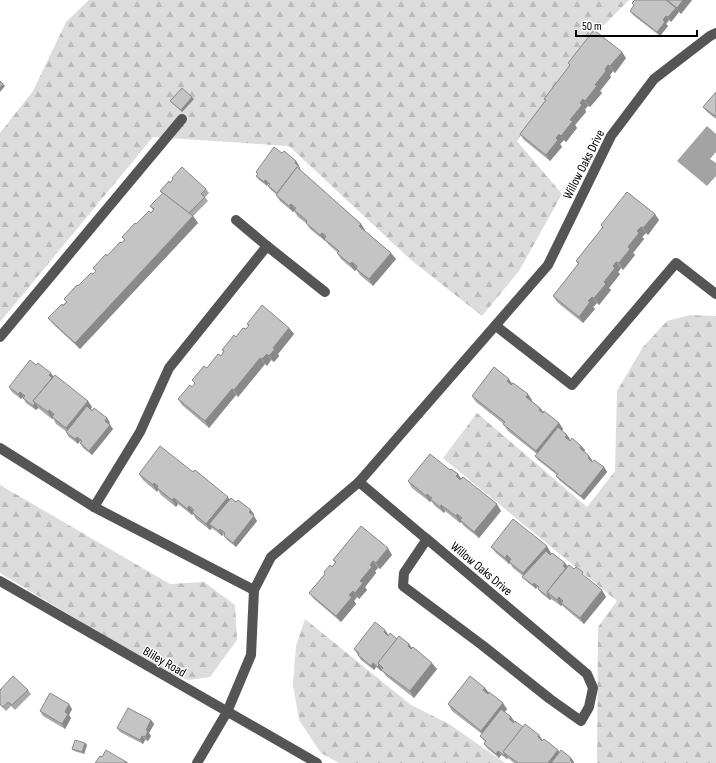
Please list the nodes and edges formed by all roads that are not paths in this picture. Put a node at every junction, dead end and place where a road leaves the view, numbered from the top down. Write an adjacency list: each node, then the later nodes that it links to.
1 (716, 33): 7 (street, Willow Oaks Drive)
2 (182, 119): 8 (street)
3 (236, 220): 4 (street)
4 (267, 246): 5 (street); 11 (street)
5 (324, 292)
6 (716, 294): 7 (street)
7 (496, 326): 10 (street, Willow Oaks Drive)
8 (0, 337)
9 (0, 448): 11 (street)
10 (359, 482): 12 (street, Willow Oaks Drive); 14 (street, Willow Oaks Drive)
11 (94, 508): 14 (street)
12 (427, 539): 12 (street, Willow Oaks Drive)
13 (0, 581): 15 (street, Bliley Road)
14 (254, 590): 15 (street, Willow Oaks Drive)
15 (227, 712): 16 (street, Willow Oaks Drive); 17 (street, Bliley Road)
16 (197, 763)
17 (317, 763)

